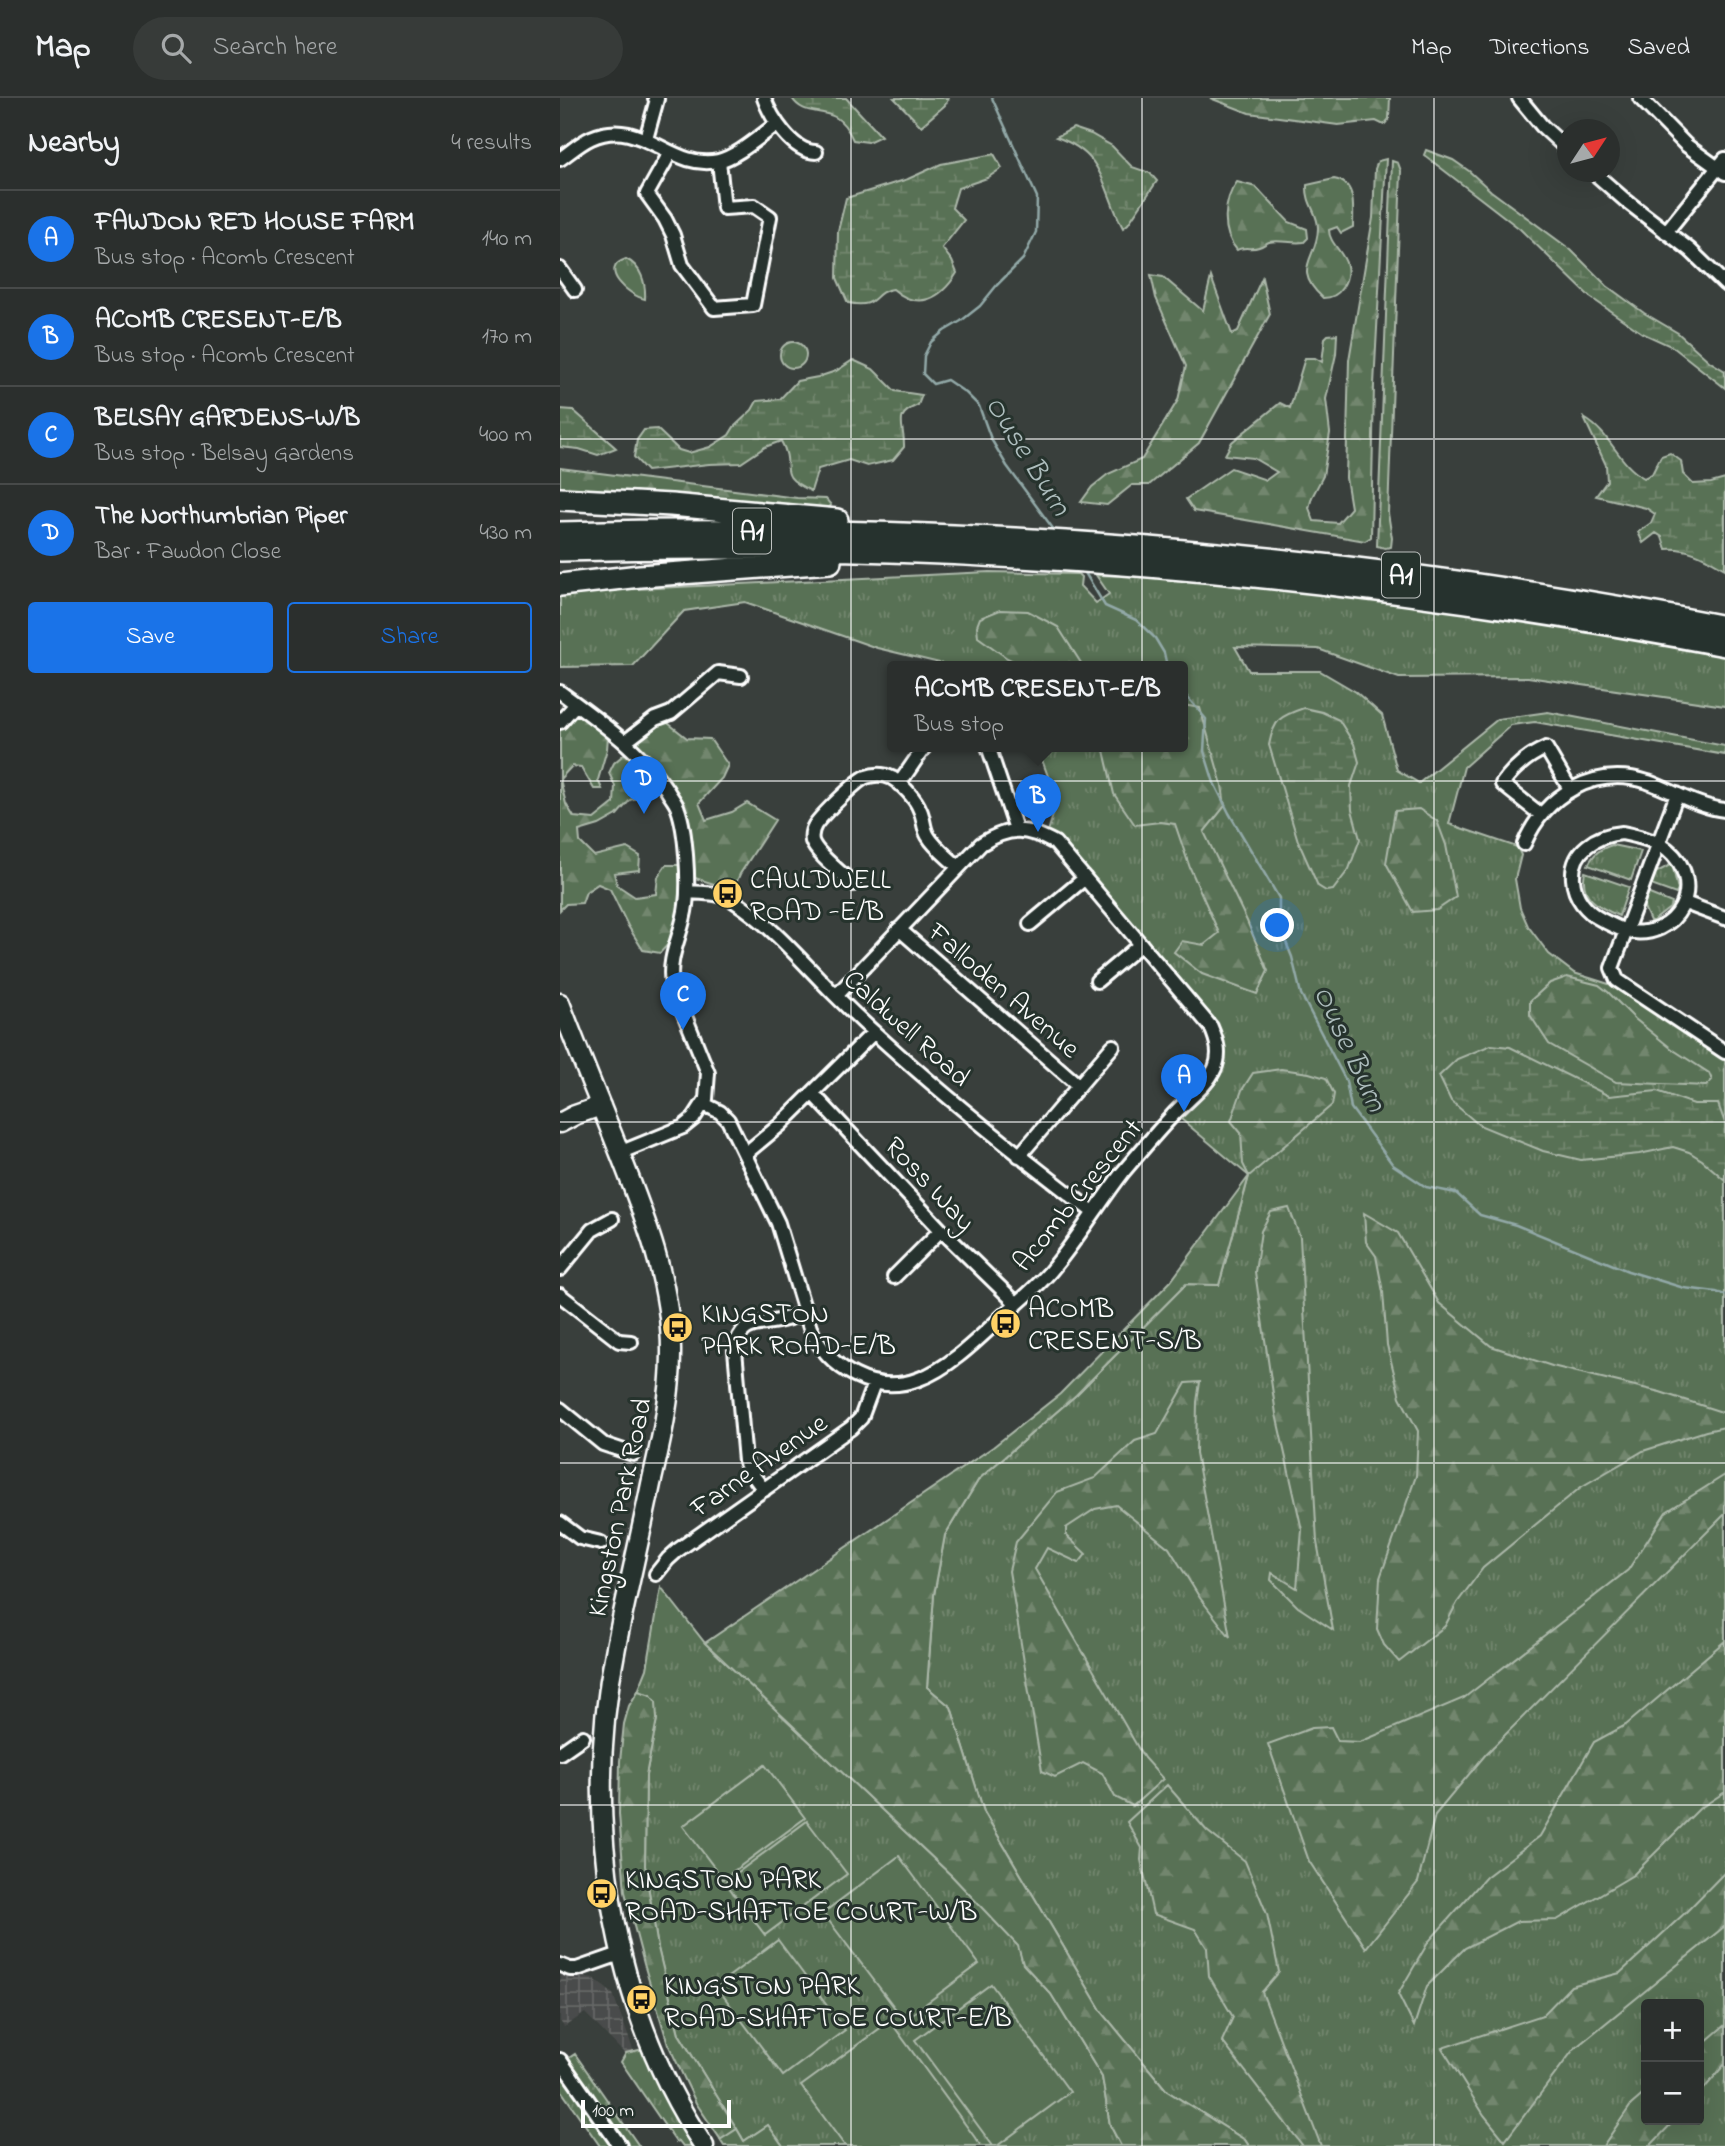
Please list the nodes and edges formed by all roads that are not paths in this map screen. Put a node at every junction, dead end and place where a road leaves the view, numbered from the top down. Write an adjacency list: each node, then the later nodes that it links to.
1 (655, 98): 6 (street)
2 (764, 98): 5 (street)
3 (1520, 98): 7 (street)
4 (1640, 98): 12 (street)
5 (777, 124): 8 (street); 11 (street)
6 (646, 139): 9 (street); 10 (street)
7 (1557, 140)
8 (816, 152)
9 (670, 153): 11 (street); 11 (street)
10 (560, 159)
11 (719, 161)
12 (1723, 167): 14 (street)
13 (1605, 182): 14 (street)
14 (1666, 232): 16 (street)
15 (560, 269): 17 (street)
16 (1725, 284)
17 (575, 290)
18 (560, 499): 20 (highway, A1)
19 (560, 533): 20 (highway, A1)
20 (941, 544): 21 (highway, A1); 22 (highway, A1); 23 (highway, A1)
21 (560, 551)
22 (1072, 552): 24 (highway, A1); 25 (highway, A1)
23 (560, 585)
24 (1725, 627)
25 (1725, 645)
26 (741, 676): 30 (street)
27 (560, 692): 28 (street)
28 (576, 704): 29 (street); 30 (street)
29 (560, 722)
30 (625, 743): 46 (street)
31 (921, 752): 33 (street)
32 (990, 752): 38 (street)
33 (899, 784): 42 (street); 43 (street)
34 (1570, 789): 35 (street); 37 (street); 37 (street)
35 (1677, 794): 36 (street); 40 (street)
36 (1725, 810)
37 (1540, 814): 39 (street)
38 (1016, 829): 42 (street); 44 (street, Acomb Crescent)
39 (1524, 844)
40 (1658, 844): 47 (street); 51 (street); 51 (street)
41 (851, 862): 43 (street)
42 (958, 867): 50 (street)
43 (841, 872): 45 (street)
44 (1085, 878): 49 (street); 52 (street, Acomb Crescent)
45 (853, 884)
46 (687, 892): 54 (street, Caldwell Road); 61 (street)
47 (1685, 903): 48 (street); 51 (street)
48 (1725, 918)
49 (1030, 924)
50 (899, 929): 54 (street); 59 (street, Falloden Avenue)
51 (1626, 931): 58 (street)
52 (1141, 944): 53 (street); 67 (street, Acomb Crescent)
53 (1097, 981)
54 (836, 996): 56 (street, Caldwell Road)
55 (560, 1003): 62 (street, Kingston Park Road)
56 (874, 1032): 60 (street); 66 (street, Caldwell Road)
57 (1114, 1046): 59 (street)
58 (1725, 1052)
59 (1079, 1086): 66 (street)
60 (812, 1093): 65 (street); 69 (street, Ross Way)
61 (704, 1104): 64 (street); 65 (street, Acomb Crescent)
62 (601, 1106): 63 (street); 64 (street, Kingston Park Road)
63 (560, 1123)
64 (620, 1153): 85 (street, Kingston Park Road)
65 (745, 1154): 74 (street, Acomb Crescent)
66 (1019, 1156): 67 (street, Caldwell Road)
67 (1093, 1212): 73 (street, Acomb Crescent)
68 (612, 1219): 70 (street)
69 (941, 1230): 71 (street); 73 (street, Ross Way)
70 (560, 1269)
71 (894, 1277)
72 (560, 1295): 75 (street)
73 (1017, 1304): 76 (street, Acomb Crescent)
74 (806, 1313): 76 (street, Acomb Crescent); 79 (street)
75 (631, 1342)
76 (874, 1383): 79 (street, Farne Avenue)
77 (560, 1409): 78 (street)
78 (632, 1454)
79 (764, 1490): 82 (street, Farne Avenue)
80 (560, 1523): 81 (street)
81 (601, 1542)
82 (656, 1574)
83 (583, 1737): 84 (street)
84 (560, 1753)
85 (620, 1954): 86 (street); 89 (street, Kingston Park Road)
86 (560, 1965)
87 (560, 2060): 88 (street)
88 (620, 2146)
89 (704, 2146)

